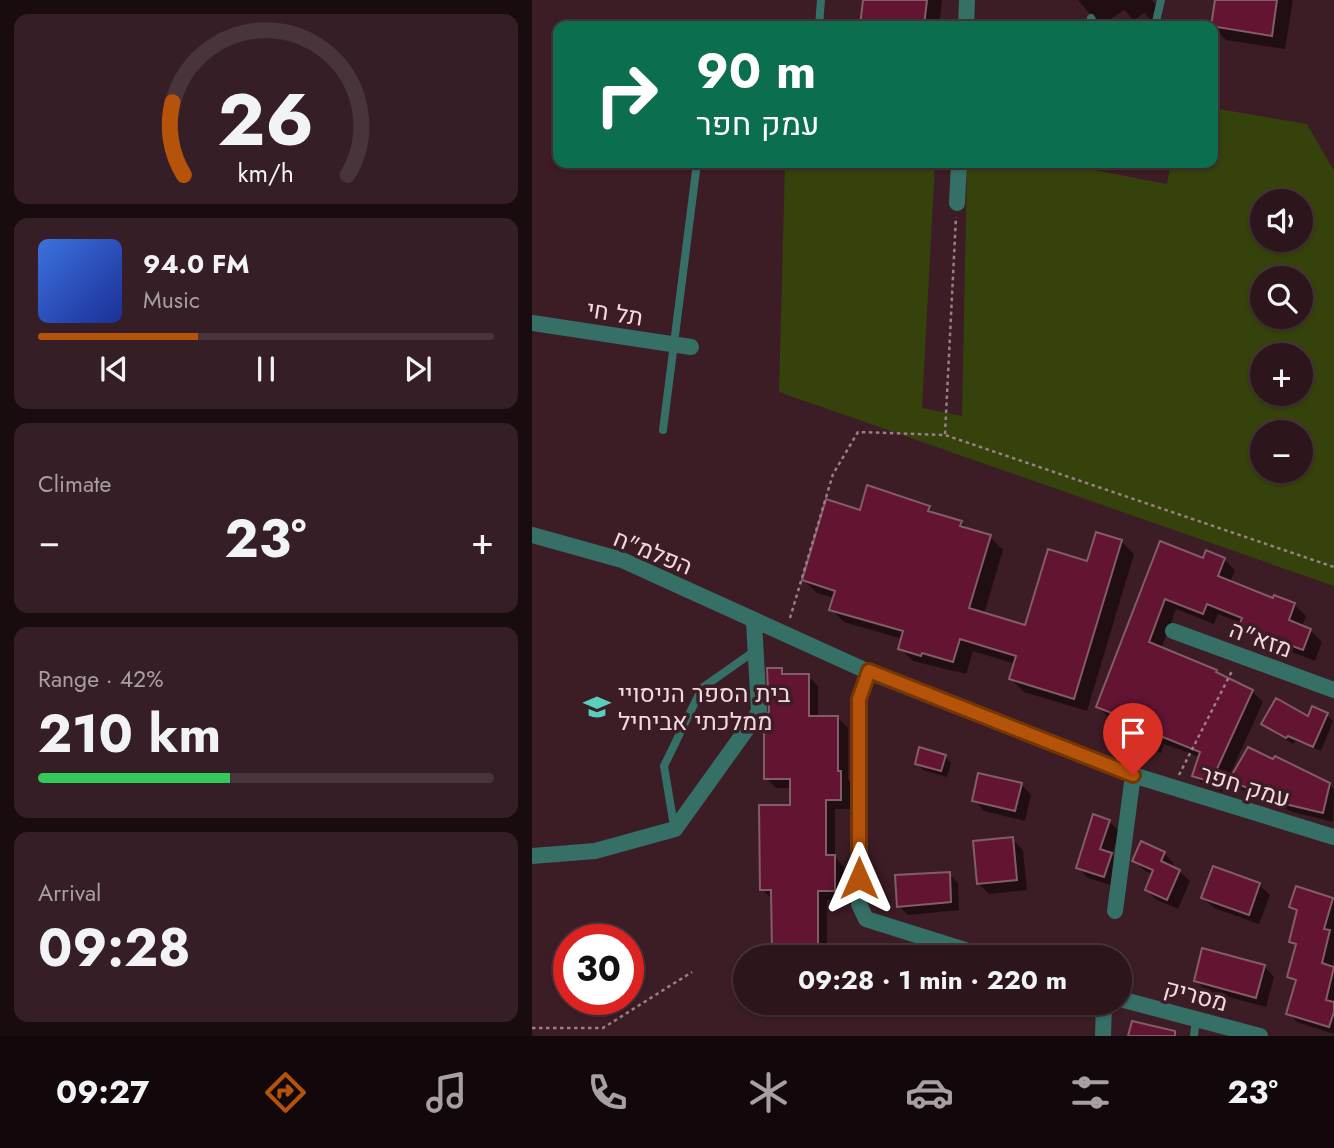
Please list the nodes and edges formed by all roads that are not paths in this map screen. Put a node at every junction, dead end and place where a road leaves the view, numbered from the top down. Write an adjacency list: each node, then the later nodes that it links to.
1 (821, 0): 5 (lane)
2 (967, 0): 6 (street)
3 (1161, 0): 8 (lane)
4 (1091, 18): 7 (lane)
5 (819, 21)
6 (966, 21)
7 (1093, 21)
8 (1156, 21)
9 (696, 168): 13 (lane)
10 (959, 168): 11 (street)
11 (957, 203)
12 (532, 323): 13 (street, תל חי)
13 (674, 345): 14 (street, תל חי); 15 (lane)
14 (691, 347)
15 (663, 430)
16 (532, 535): 17 (street, הפלמ"ח)
17 (754, 621): 19 (street); 20 (street, עמק חפר)
18 (1173, 631): 21 (street, מזא"ה)
19 (756, 650): 23 (street); 23 (lane)
20 (869, 671): 22 (street, עמק חפר); 27 (street)
21 (1334, 690)
22 (1133, 775): 24 (street, עמק חפר); 26 (street)
23 (675, 829): 25 (street)
24 (1334, 837)
25 (532, 856)
26 (1115, 911)
27 (949, 945)
28 (1132, 1002): 30 (street, מסריק)
29 (1104, 1015): 31 (street)
30 (1196, 1018): 32 (lane); 33 (street, מסריק)
31 (1103, 1036)
32 (1194, 1036)
33 (1260, 1036)

